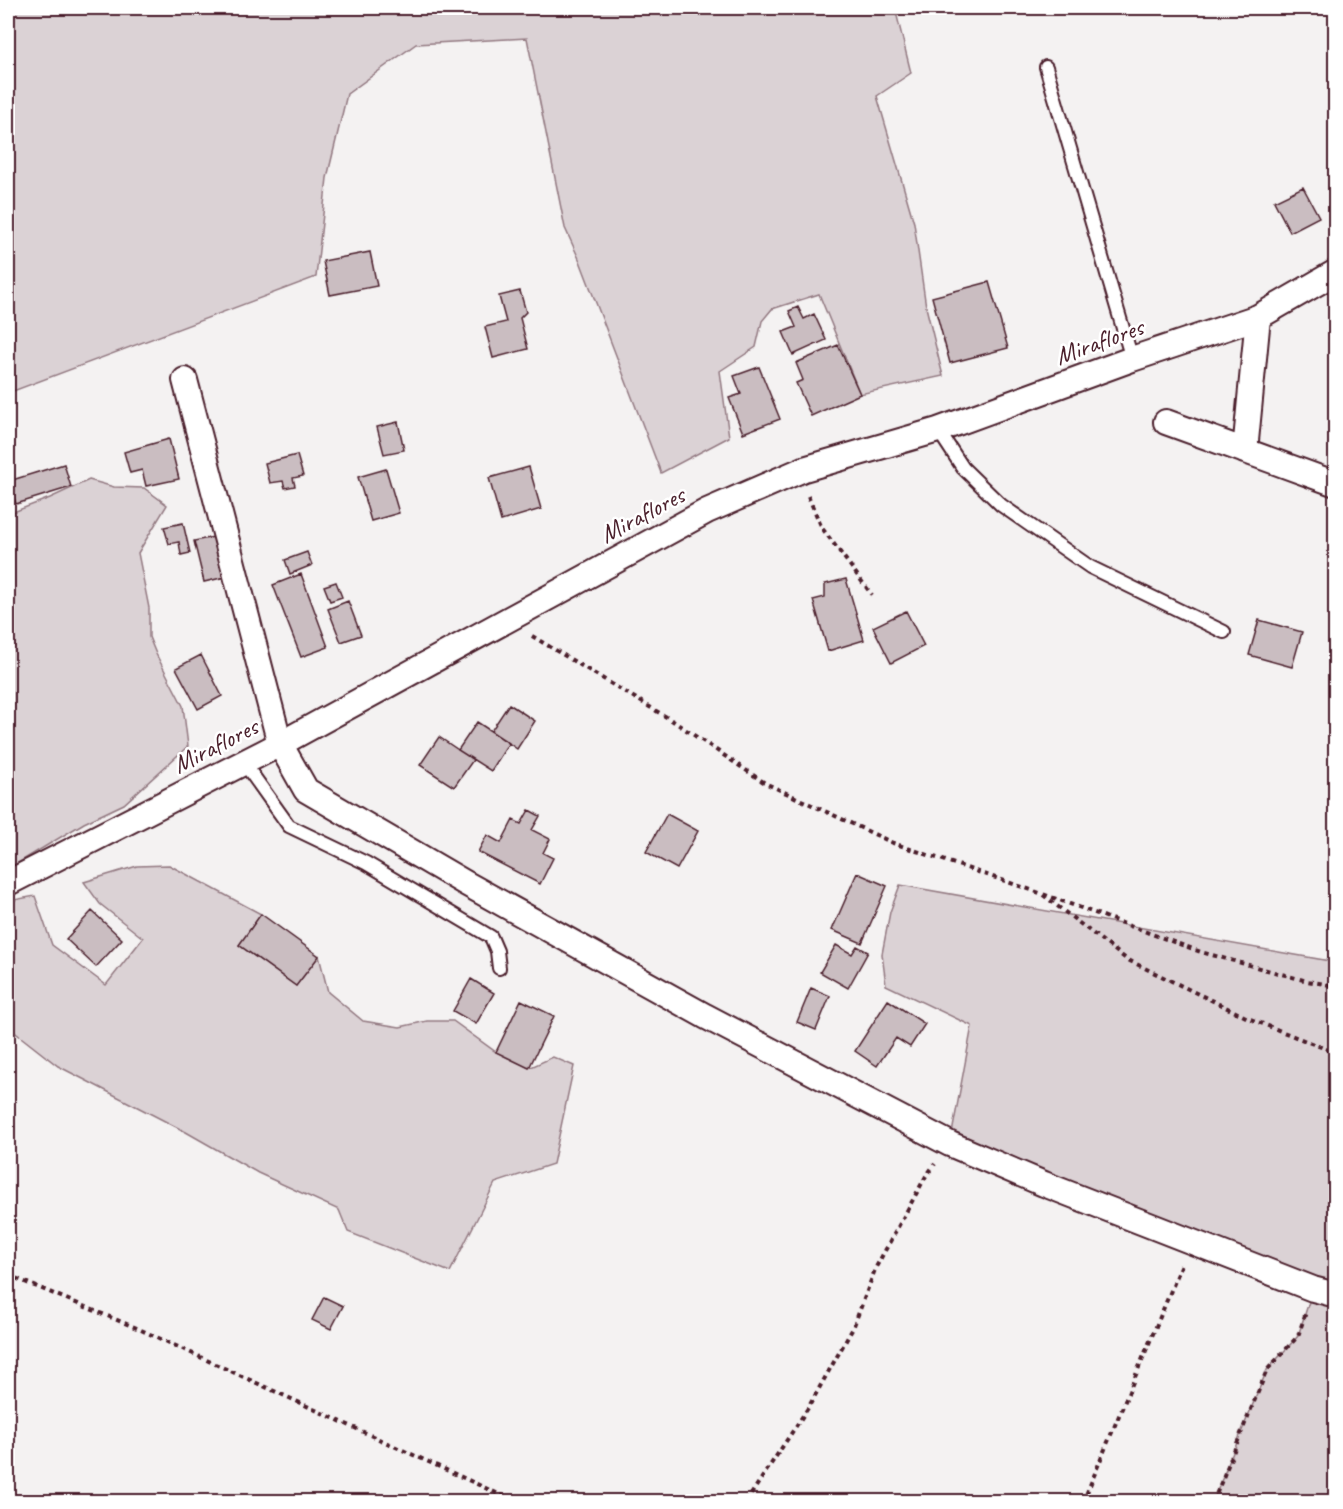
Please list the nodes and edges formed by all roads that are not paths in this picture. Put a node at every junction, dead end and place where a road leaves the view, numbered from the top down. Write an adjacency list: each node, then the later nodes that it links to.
1 (1046, 67): 4 (lane)
2 (1335, 272): 3 (street, Miraflores)
3 (1258, 317): 4 (street, Miraflores); 8 (street)
4 (1132, 359): 7 (street, Miraflores)
5 (185, 380): 11 (street)
6 (1166, 422): 8 (street)
7 (938, 430): 10 (lane); 11 (street, Miraflores)
8 (1245, 451): 9 (street)
9 (1335, 484)
10 (1224, 632)
11 (280, 744): 12 (street, Miraflores); 15 (street)
12 (244, 763): 13 (street, Miraflores); 14 (lane)
13 (8, 883)
14 (500, 968)
15 (1324, 1292)

